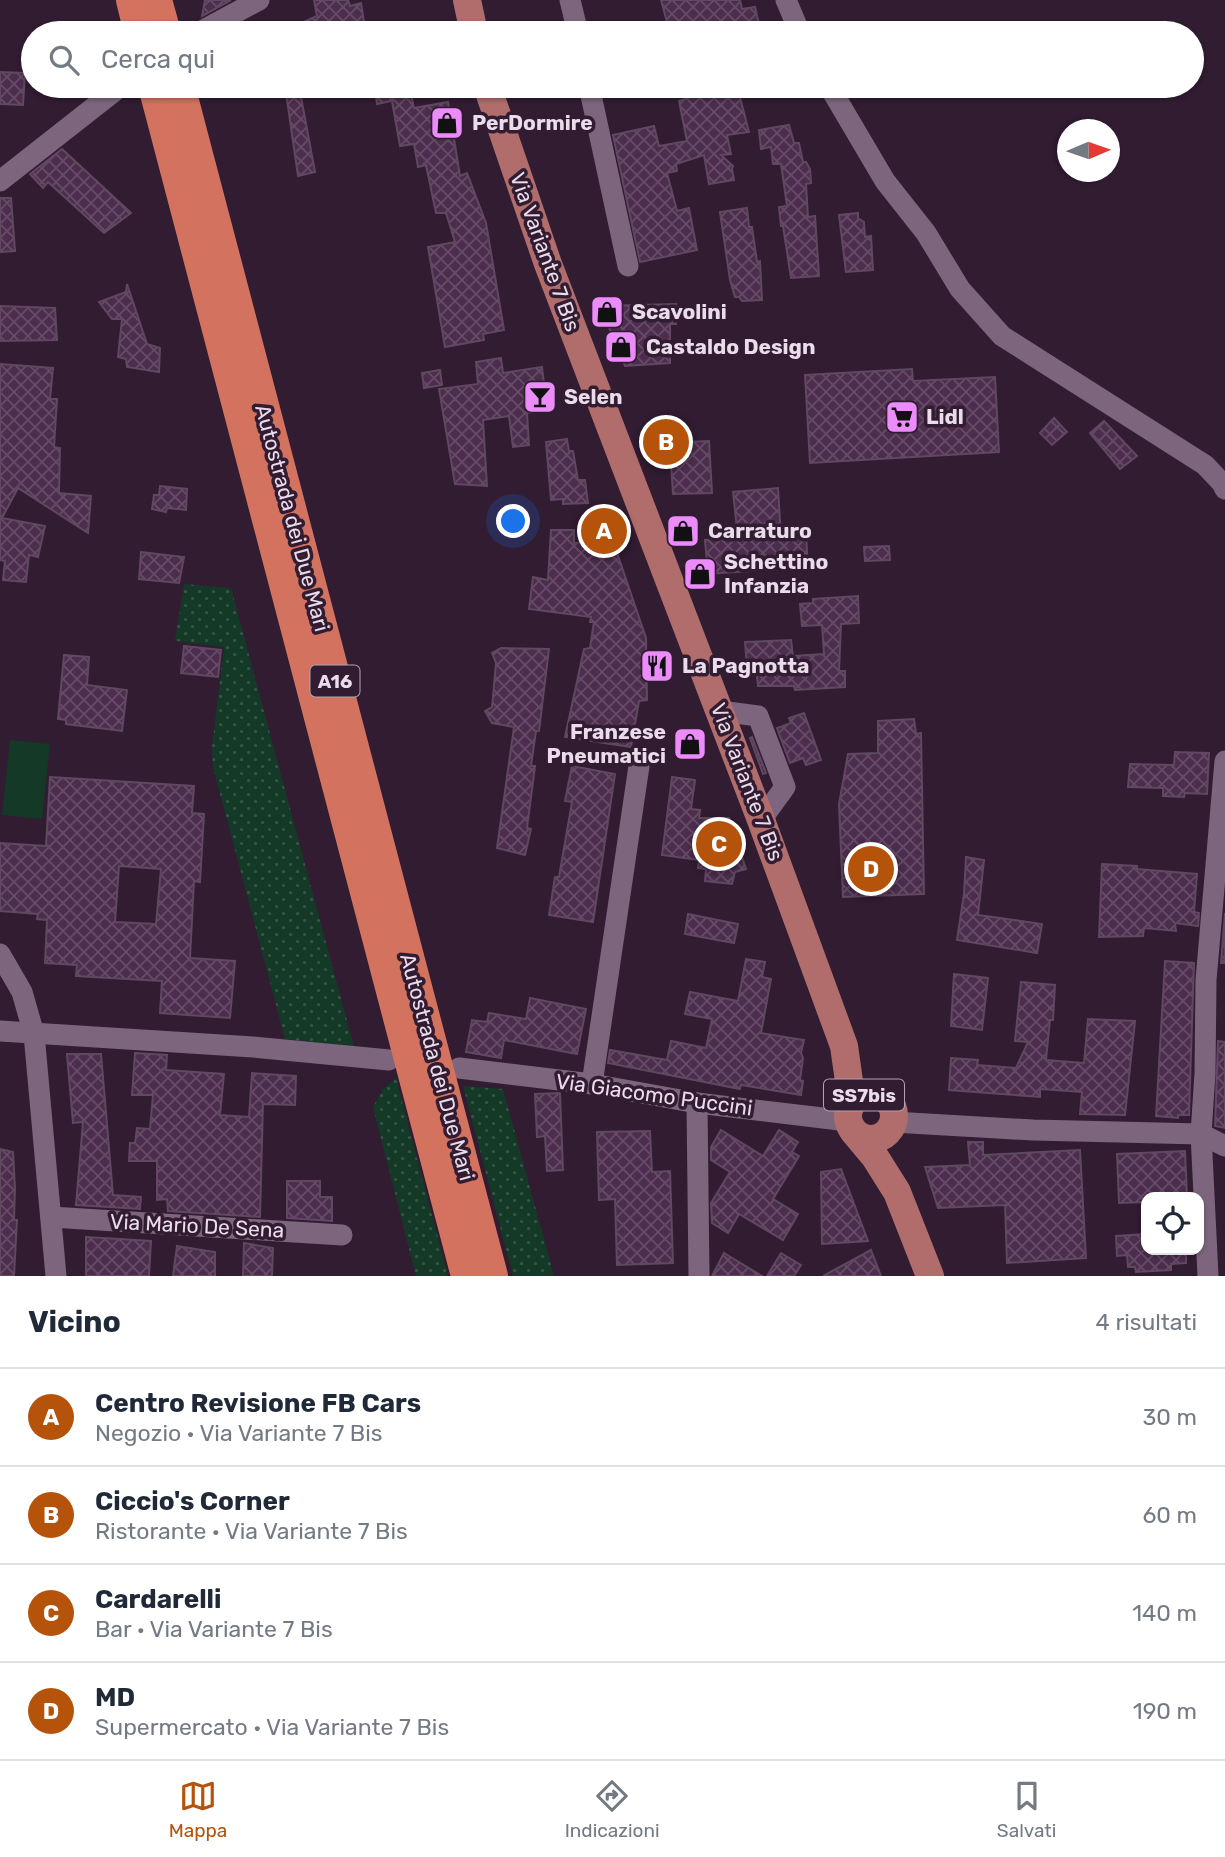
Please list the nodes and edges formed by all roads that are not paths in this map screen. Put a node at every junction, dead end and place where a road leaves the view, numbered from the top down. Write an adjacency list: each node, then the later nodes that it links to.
1 (132, 0): 8 (highway)
2 (156, 0): 9 (highway)
3 (259, 0): 10 (street)
4 (467, 0): 11 (main road)
5 (479, 0): 12 (main road)
6 (570, 0): 13 (street)
7 (786, 0): 14 (street)
8 (137, 21)
9 (162, 21)
10 (220, 21)
11 (473, 21)
12 (477, 21)
13 (575, 21)
14 (795, 21)
15 (106, 98): 21 (street)
16 (157, 98): 42 (highway, Autostrada dei Due Mari / A16)
17 (181, 98): 43 (highway, Autostrada dei Due Mari / A16)
18 (491, 98): 29 (main road, Via Variante 7 Bis / SS7bis)
19 (592, 98): 22 (street)
20 (837, 98): 23 (street)
21 (0, 181)
22 (628, 266)
23 (1225, 489)
24 (1225, 761): 36 (street)
25 (639, 766): 32 (street)
26 (0, 954): 28 (street)
27 (0, 1031): 28 (street)
28 (34, 1034): 30 (street); 39 (street)
29 (844, 1046): 34 (main road, Via Variante 7 Bis / SS7bis); 35 (main road, Via Variante 7 Bis / SS7bis)
30 (389, 1060)
31 (459, 1068): 32 (street, Via Giacomo Puccini)
32 (592, 1084): 33 (street, Via Giacomo Puccini)
33 (697, 1103): 35 (street, Via Giacomo Puccini); 44 (street)
34 (889, 1115): 35 (main road, SS7bis); 35 (main road, SS7bis); 36 (street); 38 (main road, SS7bis)
35 (850, 1121): 38 (main road, SS7bis)
36 (1201, 1134): 37 (street); 46 (street)
37 (1225, 1146)
38 (897, 1192): 45 (main road, SS7bis)
39 (51, 1217): 40 (street, Via Mario De Sena); 41 (street)
40 (342, 1235)
41 (57, 1276)
42 (467, 1276)
43 (492, 1276)
44 (699, 1276)
45 (930, 1276)
46 (1208, 1276)

